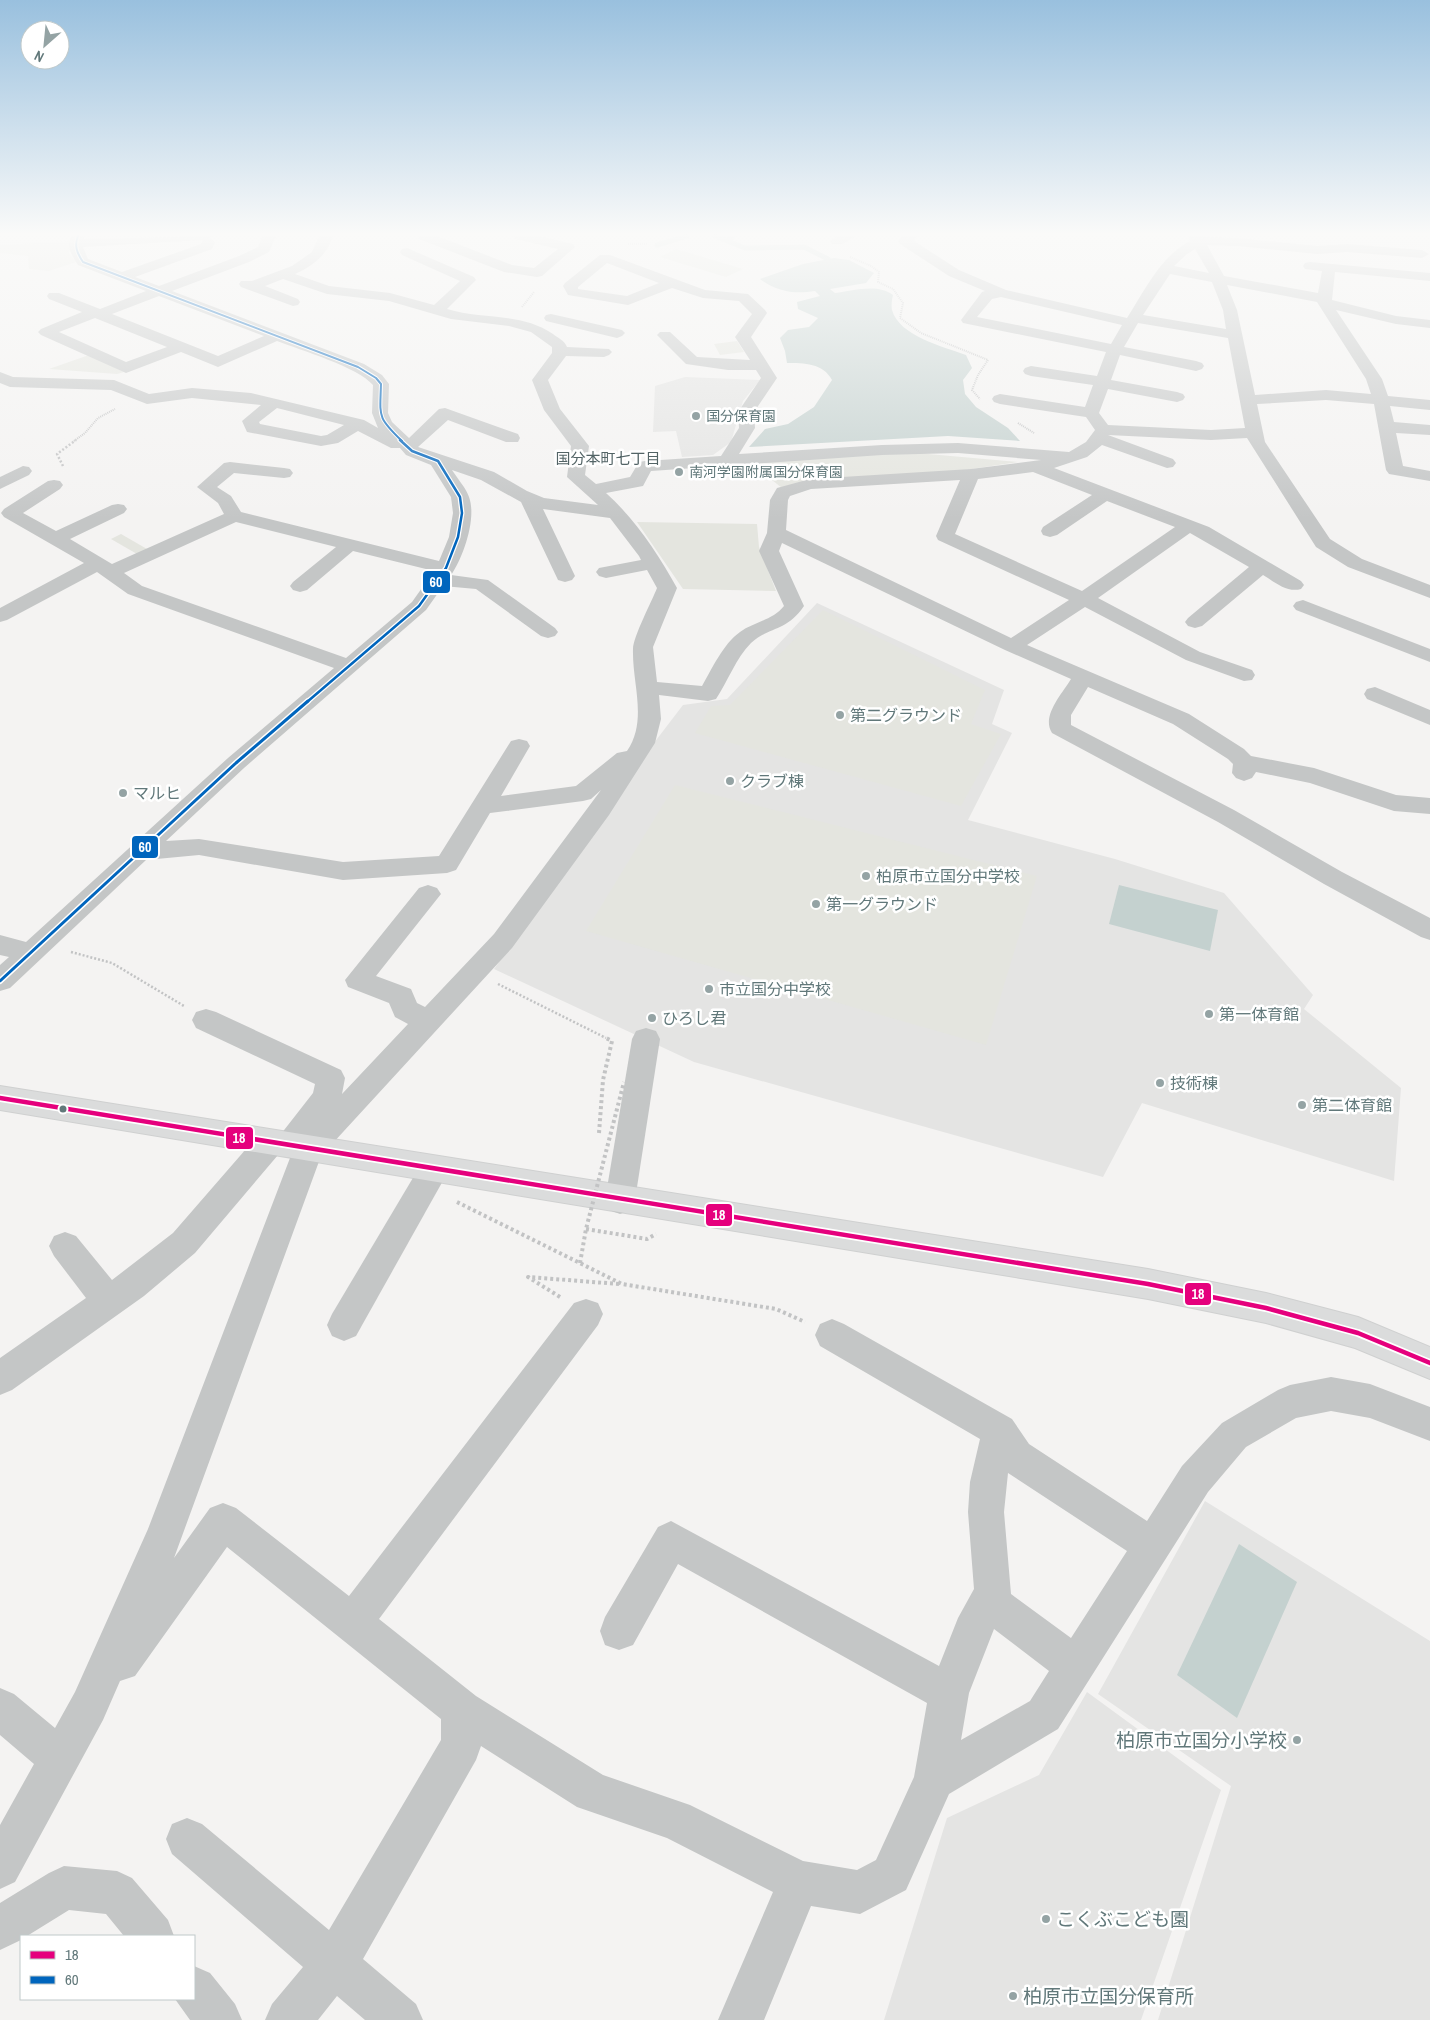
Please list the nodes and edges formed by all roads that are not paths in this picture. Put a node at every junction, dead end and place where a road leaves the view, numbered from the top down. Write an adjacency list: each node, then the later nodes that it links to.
1 (51, 330): 16 (street)
2 (140, 330): 16 (street)
3 (262, 330): 15 (street)
4 (538, 330): 17 (street)
5 (609, 330): 12 (street)
6 (748, 330): 21 (street)
7 (1016, 330): 18 (street)
8 (1127, 330): 18 (street)
9 (1205, 330): 13 (street)
10 (1233, 330): 13 (street)
11 (1343, 330): 28 (street)
12 (617, 332)
13 (1234, 334): 27 (street)
14 (665, 335): 21 (street)
15 (276, 336): 16 (street); 38 (street)
16 (181, 347)
17 (560, 351): 19 (street); 51 (street)
18 (1114, 351): 22 (street); 24 (street)
19 (604, 352)
20 (1038, 356): 24 (street)
21 (760, 365): 40 (street)
22 (1196, 366)
23 (0, 377): 29 (street)
24 (1102, 382): 25 (street); 31 (street)
25 (1177, 397)
26 (1000, 399): 31 (street)
27 (1247, 400): 28 (street); 35 (street)
28 (1382, 401): 30 (street); 33 (street)
29 (274, 403): 32 (street); 32 (street)
30 (1430, 405)
31 (1091, 413): 36 (street)
32 (358, 424): 38 (street)
33 (1386, 428): 34 (street); 48 (street)
34 (1430, 430)
35 (1254, 433): 36 (street); 71 (street)
36 (1101, 434): 41 (street); 43 (street)
37 (512, 438): 38 (street)
38 (410, 449): 42 (street)
39 (248, 451): 44 (street)
40 (730, 459): 41 (street); 51 (street)
41 (1037, 460): 47 (street); 52 (street)
42 (438, 462): 53 (street); 67 (street)
43 (1167, 463)
44 (230, 467): 46 (street); 57 (street)
45 (24, 471): 50 (street)
46 (284, 473)
47 (971, 474): 60 (street); 72 (street)
48 (1430, 476)
49 (55, 477): 55 (street)
50 (0, 484)
51 (596, 491): 56 (street)
52 (1105, 494): 58 (street); 59 (street)
53 (529, 499): 56 (street); 68 (street)
54 (118, 509): 61 (street)
55 (5, 512): 61 (street)
56 (615, 513): 63 (street)
57 (234, 516): 62 (street); 65 (street)
58 (1188, 526): 64 (street); 72 (street)
59 (1050, 531)
60 (776, 533): 77 (street); 82 (street)
61 (56, 538): 65 (street)
62 (349, 545): 67 (street); 70 (street)
63 (654, 563): 66 (street); 82 (street)
64 (1262, 566): 69 (street); 75 (street)
65 (104, 567): 74 (street); 79 (street)
66 (606, 572)
67 (442, 574): 76 (street); 79 (street)
68 (565, 576)
69 (1294, 585)
70 (300, 586)
71 (1430, 592)
72 (1084, 599): 77 (street); 80 (street)
73 (1303, 606): 78 (street)
74 (0, 616)
75 (1195, 622)
76 (548, 632)
77 (1012, 646): 81 (street)
78 (1430, 656)
79 (350, 666): 89 (street)
80 (1244, 675)
81 (1084, 677): 88 (street); 91 (street)
82 (647, 689): 85 (street)
83 (1375, 694): 84 (street)
84 (1430, 718)
85 (644, 743): 87 (street); 96 (street)
86 (519, 746): 87 (street)
87 (481, 806): 89 (street)
88 (1430, 806)
89 (140, 852): 93 (street)
90 (428, 894): 96 (street)
91 (1430, 930)
92 (0, 945): 93 (street)
93 (36, 948): 94 (street)
94 (0, 981)
95 (206, 1020): 99 (street)
96 (428, 1022): 99 (street)
97 (646, 1039): 101 (street)
98 (0, 1098): 99 (highway)
99 (290, 1146): 100 (highway); 103 (street); 117 (street)
100 (434, 1170): 101 (highway); 105 (street)
101 (620, 1200): 107 (highway)
102 (65, 1246): 103 (street)
103 (108, 1301): 108 (street)
104 (586, 1314): 113 (street)
105 (344, 1324)
106 (832, 1335): 110 (street)
107 (1430, 1363)
108 (0, 1378)
109 (1430, 1424): 111 (street)
110 (1000, 1431): 111 (street); 112 (street)
111 (1152, 1546): 115 (street)
112 (980, 1616): 115 (street); 116 (street)
113 (352, 1623): 117 (street); 119 (street)
114 (619, 1631): 116 (street)
115 (1076, 1666): 121 (street)
116 (949, 1693): 121 (street)
117 (89, 1706): 120 (street)
118 (0, 1708): 120 (street)
119 (462, 1710): 124 (street); 127 (street)
120 (60, 1759): 123 (street)
121 (934, 1780): 124 (street)
122 (187, 1839): 127 (street)
123 (0, 1867)
124 (799, 1882): 132 (street)
125 (0, 1928): 126 (street)
126 (151, 1935)
127 (334, 1965): 130 (street); 131 (street)
128 (195, 1990): 129 (street)
129 (219, 2020)
130 (288, 2020)
131 (400, 2020)
132 (740, 2020)

